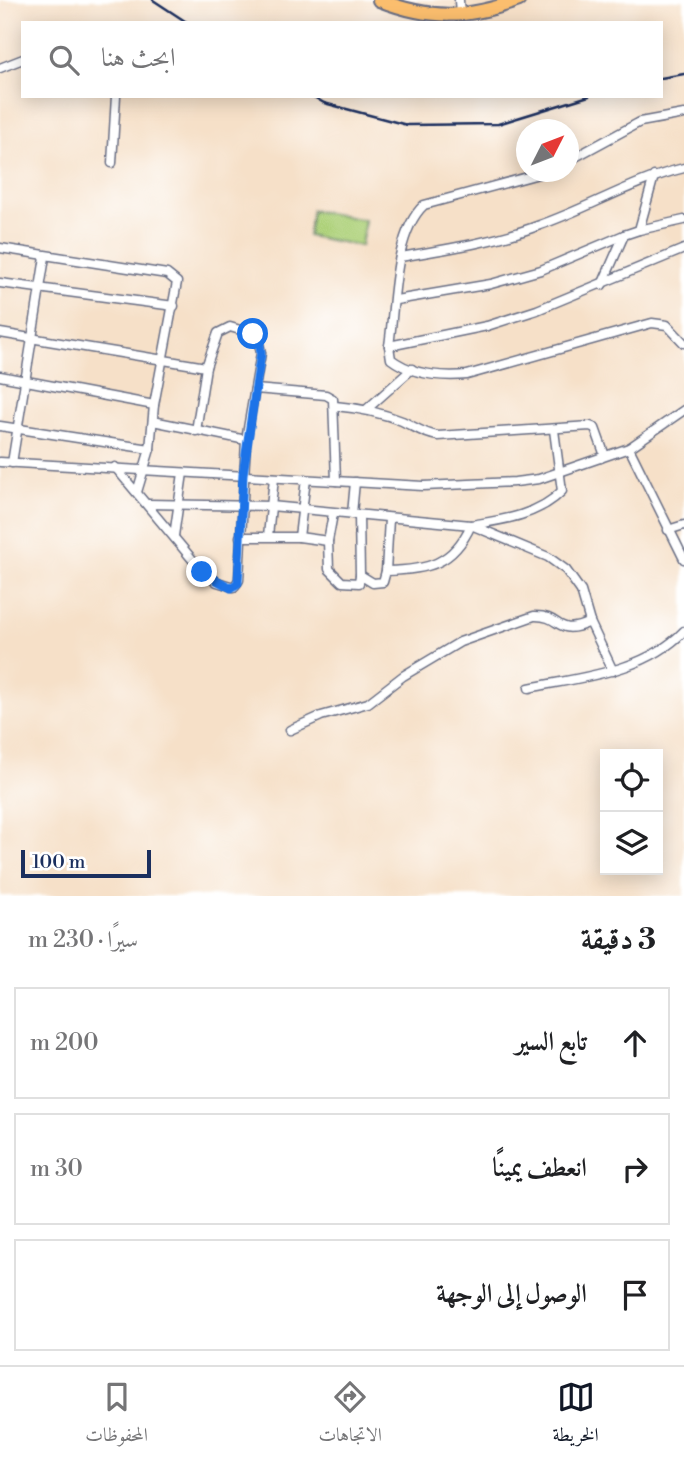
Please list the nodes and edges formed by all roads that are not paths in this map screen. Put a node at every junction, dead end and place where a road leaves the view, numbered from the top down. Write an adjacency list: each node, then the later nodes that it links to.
1 (379, 0): 5 (main road)
2 (459, 0): 5 (street)
3 (519, 0): 4 (main road)
4 (496, 4): 5 (main road)
5 (460, 16)
6 (21, 60): 7 (street)
7 (0, 68)
8 (116, 98): 11 (street)
9 (684, 114): 10 (street)
10 (579, 156)
11 (112, 163)
12 (684, 168): 13 (street)
13 (654, 176): 16 (street); 21 (street)
14 (516, 180): 21 (street)
15 (684, 220): 16 (street)
16 (639, 230): 17 (street)
17 (624, 235): 23 (street); 25 (street)
18 (0, 248): 20 (street)
19 (684, 249): 23 (street)
20 (45, 257): 24 (street); 26 (street)
21 (400, 257): 25 (street)
22 (0, 282): 24 (street)
23 (602, 285): 30 (street)
24 (40, 289): 26 (street); 28 (street)
25 (396, 300): 30 (street)
26 (174, 306): 31 (street)
27 (0, 333): 28 (street)
28 (32, 339): 31 (street); 35 (street)
29 (684, 343): 33 (street)
30 (389, 346): 33 (street)
31 (162, 360): 32 (street); 37 (street)
32 (206, 367): 36 (street); 45 (street)
33 (412, 369): 39 (street)
34 (0, 376): 35 (street)
35 (25, 380): 37 (street); 43 (street)
36 (255, 389): 38 (street); 46 (street)
37 (154, 405): 41 (street)
38 (335, 406): 39 (street); 59 (street)
39 (367, 409): 44 (street)
40 (684, 411): 47 (street)
41 (153, 421): 45 (street); 48 (street)
42 (0, 426): 43 (street)
43 (19, 429): 48 (street); 51 (street)
44 (554, 430): 49 (street); 54 (street)
45 (196, 431): 46 (street)
46 (246, 440): 56 (street)
47 (629, 448): 49 (street); 72 (street)
48 (150, 449): 53 (street)
49 (601, 458): 54 (street)
50 (0, 462): 51 (street)
51 (12, 463): 52 (street)
52 (115, 467): 53 (street); 61 (street)
53 (144, 468): 55 (street); 61 (street)
54 (559, 472): 60 (street); 71 (street)
55 (183, 473): 56 (street); 62 (street)
56 (243, 474): 57 (street); 64 (street)
57 (274, 478): 58 (street); 65 (street)
58 (306, 479): 59 (street); 66 (street)
59 (336, 481): 60 (street)
60 (355, 482): 68 (street)
61 (137, 492): 63 (street)
62 (181, 502): 63 (street); 64 (street); 73 (street)
63 (148, 504): 73 (street)
64 (242, 506): 65 (street); 75 (street)
65 (271, 506): 66 (street); 74 (street)
66 (301, 510): 67 (street); 76 (street)
67 (332, 514): 68 (street); 77 (street)
68 (356, 514): 69 (street); 80 (street)
69 (389, 519): 71 (street); 79 (street)
70 (684, 524): 72 (street)
71 (471, 525): 79 (street); 81 (street)
72 (668, 530): 78 (street)
73 (174, 536): 75 (street)
74 (268, 536): 75 (street); 76 (street)
75 (240, 537)
76 (299, 537): 77 (street)
77 (328, 541): 80 (street)
78 (684, 559)
79 (386, 571): 80 (street)
80 (360, 575)
81 (590, 622): 83 (street); 85 (street)
82 (684, 632): 83 (street)
83 (613, 671): 84 (street)
84 (529, 688)
85 (290, 730)

